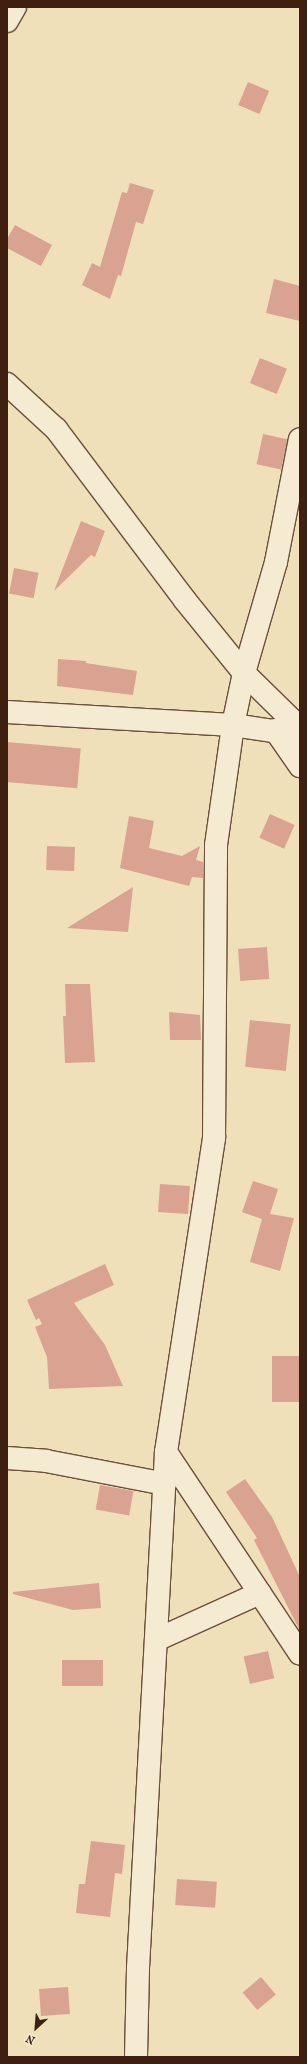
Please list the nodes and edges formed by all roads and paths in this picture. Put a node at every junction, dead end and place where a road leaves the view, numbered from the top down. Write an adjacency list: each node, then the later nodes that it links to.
1 (15, 7): 2 (street)
2 (7, 21)
3 (7, 384): 5 (street)
4 (300, 439): 5 (street)
5 (244, 674): 7 (street); 8 (street)
6 (7, 712): 7 (street)
7 (233, 725): 9 (street); 12 (street)
8 (300, 728)
9 (274, 730): 10 (street); 11 (street)
10 (300, 734)
11 (300, 766)
12 (166, 1452): 14 (street); 15 (street)
13 (7, 1458): 14 (street)
14 (165, 1484): 16 (street)
15 (260, 1593): 16 (street); 17 (street)
16 (156, 1640): 18 (street)
17 (300, 1654)
18 (136, 2057)

